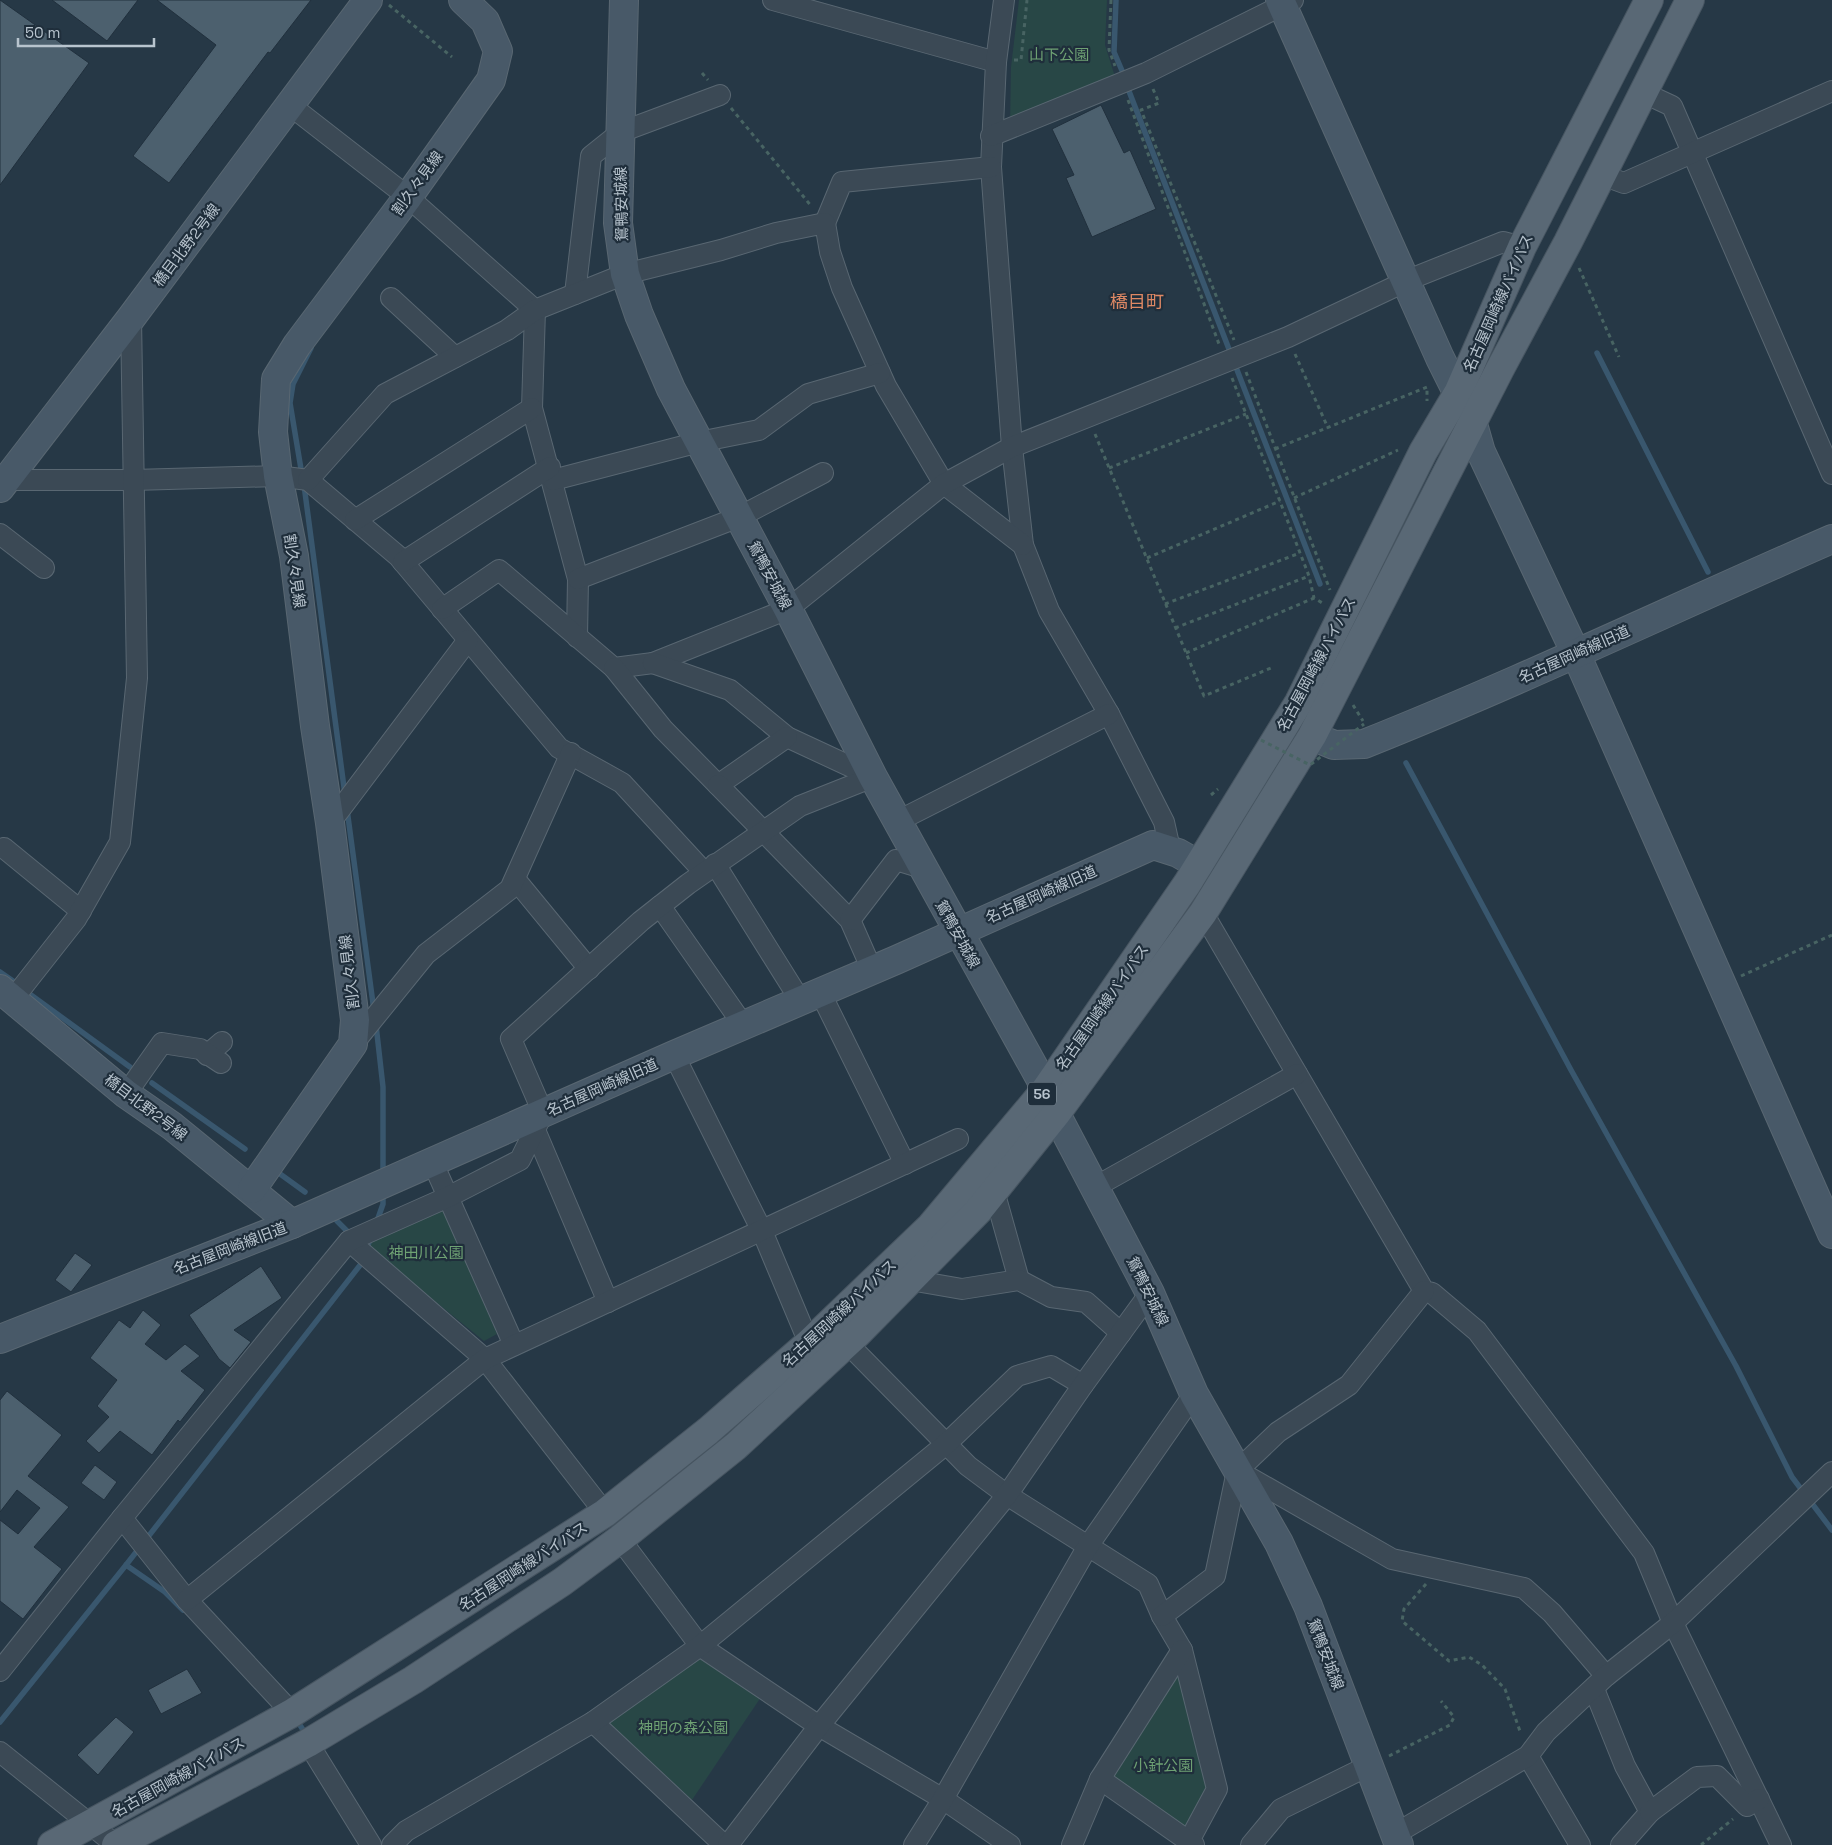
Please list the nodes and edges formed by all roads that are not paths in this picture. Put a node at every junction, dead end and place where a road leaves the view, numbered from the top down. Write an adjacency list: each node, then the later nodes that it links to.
1 (368, 0): 13 (street, 橋目北野2号線)
2 (464, 0): 19 (street, 割久々見線)
3 (624, 0): 14 (street, 鴛鴨安城線)
4 (773, 0): 9 (street)
5 (1004, 0): 9 (street)
6 (1649, 0): 21 (main road, 名古屋岡崎線バイパス / 56)
7 (1690, 0): 11 (main road, 名古屋岡崎線バイパス / 56)
8 (1285, 2): 15 (street); 23 (street)
9 (996, 62): 15 (street)
10 (1832, 91): 16 (street)
11 (1644, 93): 16 (street); 18 (main road, 名古屋岡崎線バイパス / 56)
12 (720, 95): 14 (street)
13 (291, 106): 19 (street); 27 (street, 橋目北野2号線)
14 (621, 132): 22 (street, 鴛鴨安城線); 24 (street)
15 (991, 136): 17 (street)
16 (1692, 153): 18 (street); 37 (street)
17 (991, 167): 20 (street); 34 (street)
18 (1602, 175): 32 (main road, 名古屋岡崎線バイパス / 56)
19 (408, 197): 26 (street); 38 (street, 割久々見線)
20 (825, 223): 22 (street); 29 (street)
21 (1522, 246): 23 (street); 30 (main road, 名古屋岡崎線バイパス / 56)
22 (625, 274): 24 (street); 33 (street, 鴛鴨安城線)
23 (1406, 282): 30 (street); 34 (street)
24 (575, 294): 26 (street)
25 (391, 298): 28 (street)
26 (535, 310): 28 (street); 31 (street)
27 (131, 318): 39 (street); 41 (street, 橋目北野2号線)
28 (455, 357): 40 (street)
29 (880, 373): 33 (street); 42 (street)
30 (1458, 393): 32 (street); 69 (main road, 名古屋岡崎線バイパス / 56)
31 (532, 408): 36 (street); 44 (street)
32 (1473, 424): 55 (street); 59 (main road, 名古屋岡崎線バイパス / 56)
33 (699, 442): 36 (street); 43 (street, 鴛鴨安城線)
34 (1012, 448): 42 (street); 47 (street)
35 (823, 473): 43 (street)
36 (551, 474): 48 (street); 50 (street)
37 (1832, 474)
38 (278, 476): 39 (street); 40 (street); 65 (street, 割久々見線)
39 (133, 480): 41 (street); 74 (street)
40 (308, 480): 44 (street)
41 (3, 484)
42 (944, 484): 47 (street); 52 (street)
43 (739, 517): 50 (street); 52 (street, 鴛鴨安城線)
44 (355, 520): 48 (street)
45 (0, 534): 49 (street)
46 (1832, 539): 55 (street, 名古屋岡崎線旧道)
47 (1023, 545): 58 (street)
48 (403, 562): 51 (street)
49 (44, 568)
50 (578, 580): 53 (street)
51 (442, 609): 53 (street); 54 (street)
52 (788, 609): 56 (street); 62 (street, 鴛鴨安城線)
53 (577, 637): 57 (street)
54 (468, 640): 61 (street); 65 (street)
55 (1576, 654): 59 (street, 名古屋岡崎線旧道); 100 (street)
56 (654, 663): 57 (street); 60 (street)
57 (614, 668): 63 (street)
58 (1109, 714): 64 (street); 68 (street)
59 (1312, 736): 75 (main road, 名古屋岡崎線バイパス / 56)
60 (787, 737): 62 (street); 63 (street)
61 (571, 753): 70 (street); 72 (street)
62 (872, 777): 64 (street, 鴛鴨安城線); 66 (street)
63 (718, 785): 66 (street)
64 (896, 822): 71 (street, 鴛鴨安城線)
65 (330, 823): 83 (street, 割久々見線)
66 (763, 830): 70 (street); 76 (street)
67 (4, 848): 74 (street)
68 (1170, 849): 69 (street, 名古屋岡崎線旧道); 77 (street, 名古屋岡崎線旧道)
69 (1199, 865): 87 (main road, 名古屋岡崎線バイパス / 56)
70 (709, 868): 73 (street); 81 (street)
71 (922, 868): 76 (street); 77 (street, 鴛鴨安城線)
72 (515, 879): 78 (street); 83 (street)
73 (660, 906): 78 (street); 82 (street)
74 (81, 911): 80 (street)
75 (1203, 913): 86 (street); 89 (main road, 名古屋岡崎線バイパス / 56)
76 (850, 920): 79 (street)
77 (957, 931): 79 (street, 名古屋岡崎線旧道); 87 (street, 鴛鴨安城線)
78 (589, 969): 90 (street)
79 (872, 970): 81 (street, 名古屋岡崎線旧道)
80 (6, 994): 88 (street, 橋目北野2号線)
81 (810, 996): 82 (street, 名古屋岡崎線旧道); 93 (street)
82 (744, 1026): 85 (street, 名古屋岡崎線旧道)
83 (353, 1044): 95 (street)
84 (217, 1054): 88 (street)
85 (674, 1055): 90 (street, 名古屋岡崎線旧道); 99 (street)
86 (1297, 1074): 94 (street); 104 (street)
87 (1046, 1089): 89 (street, 鴛鴨安城線); 109 (main road, 名古屋岡崎線バイパス / 56)
88 (126, 1094): 95 (street, 橋目北野2号線)
89 (1056, 1114): 94 (street, 鴛鴨安城線); 96 (main road, 名古屋岡崎線バイパス / 56)
90 (539, 1122): 92 (street, 名古屋岡崎線旧道); 97 (street); 106 (street)
91 (958, 1139): 93 (street)
92 (432, 1161): 97 (street); 98 (street, 名古屋岡崎線旧道)
93 (905, 1164): 99 (street)
94 (1095, 1187): 105 (street, 鴛鴨安城線)
95 (252, 1189): 98 (street, 橋目北野2号線)
96 (994, 1191): 102 (main road, 名古屋岡崎線バイパス / 56); 103 (street)
97 (448, 1197): 101 (street); 111 (street)
98 (292, 1224): 108 (street, 名古屋岡崎線旧道)
99 (762, 1231): 106 (street); 109 (street)
100 (1832, 1234)
101 (349, 1242): 112 (street); 120 (street)
102 (910, 1280): 103 (street); 110 (main road, 名古屋岡崎線バイパス / 56)
103 (1020, 1280): 107 (street)
104 (1424, 1291): 116 (street); 125 (street)
105 (1150, 1293): 107 (street); 114 (street, 鴛鴨安城線)
106 (608, 1302): 111 (street)
107 (1121, 1333): 113 (street)
108 (0, 1339)
109 (809, 1343): 119 (main road, 名古屋岡崎線バイパス / 56)
110 (848, 1343): 115 (street); 121 (main road, 名古屋岡崎線バイパス / 56)
111 (514, 1345): 112 (street)
112 (485, 1359): 119 (street); 123 (street)
113 (1083, 1385): 115 (street); 118 (street)
114 (1194, 1394): 116 (street, 鴛鴨安城線); 122 (street)
115 (945, 1445): 118 (street); 126 (street)
116 (1237, 1471): 124 (street); 129 (street); 136 (street, 鴛鴨安城線)
117 (1832, 1472): 125 (street)
118 (1007, 1495): 122 (street); 132 (street)
119 (604, 1514): 130 (main road, 名古屋岡崎線バイパス / 56)
120 (122, 1518): 123 (street); 128 (street)
121 (620, 1539): 126 (street); 133 (main road, 名古屋岡崎線バイパス / 56)
122 (1088, 1546): 124 (street); 138 (street)
123 (187, 1600): 130 (street)
124 (1162, 1616): 127 (street)
125 (1673, 1623): 129 (street); 139 (street)
126 (700, 1646): 131 (street); 132 (street)
127 (1182, 1650): 137 (street); 143 (street)
128 (0, 1671)
129 (1600, 1682): 135 (street); 140 (street)
130 (292, 1714): 141 (main road, 名古屋岡崎線バイパス / 56)
131 (593, 1722): 147 (street); 148 (street)
132 (819, 1726): 138 (street); 149 (street)
133 (308, 1742): 145 (main road, 名古屋岡崎線バイパス / 56); 146 (street)
134 (0, 1752): 141 (street)
135 (1528, 1756): 142 (street); 154 (street)
136 (1368, 1766): 142 (street, 鴛鴨安城線); 153 (street)
137 (1100, 1779): 143 (street); 152 (street)
138 (943, 1799): 150 (street); 151 (street)
139 (1759, 1799): 140 (street); 156 (street)
140 (1650, 1812): 155 (street)
141 (92, 1824): 144 (main road, 名古屋岡崎線バイパス / 56); 145 (street)
142 (1397, 1839)
143 (1192, 1843)
144 (52, 1845)
145 (116, 1845)
146 (371, 1845)
147 (392, 1845)
148 (724, 1845)
149 (728, 1845)
150 (914, 1845)
151 (1010, 1845)
152 (1072, 1845)
153 (1251, 1845)
154 (1580, 1845)
155 (1621, 1845)
156 (1781, 1845)

